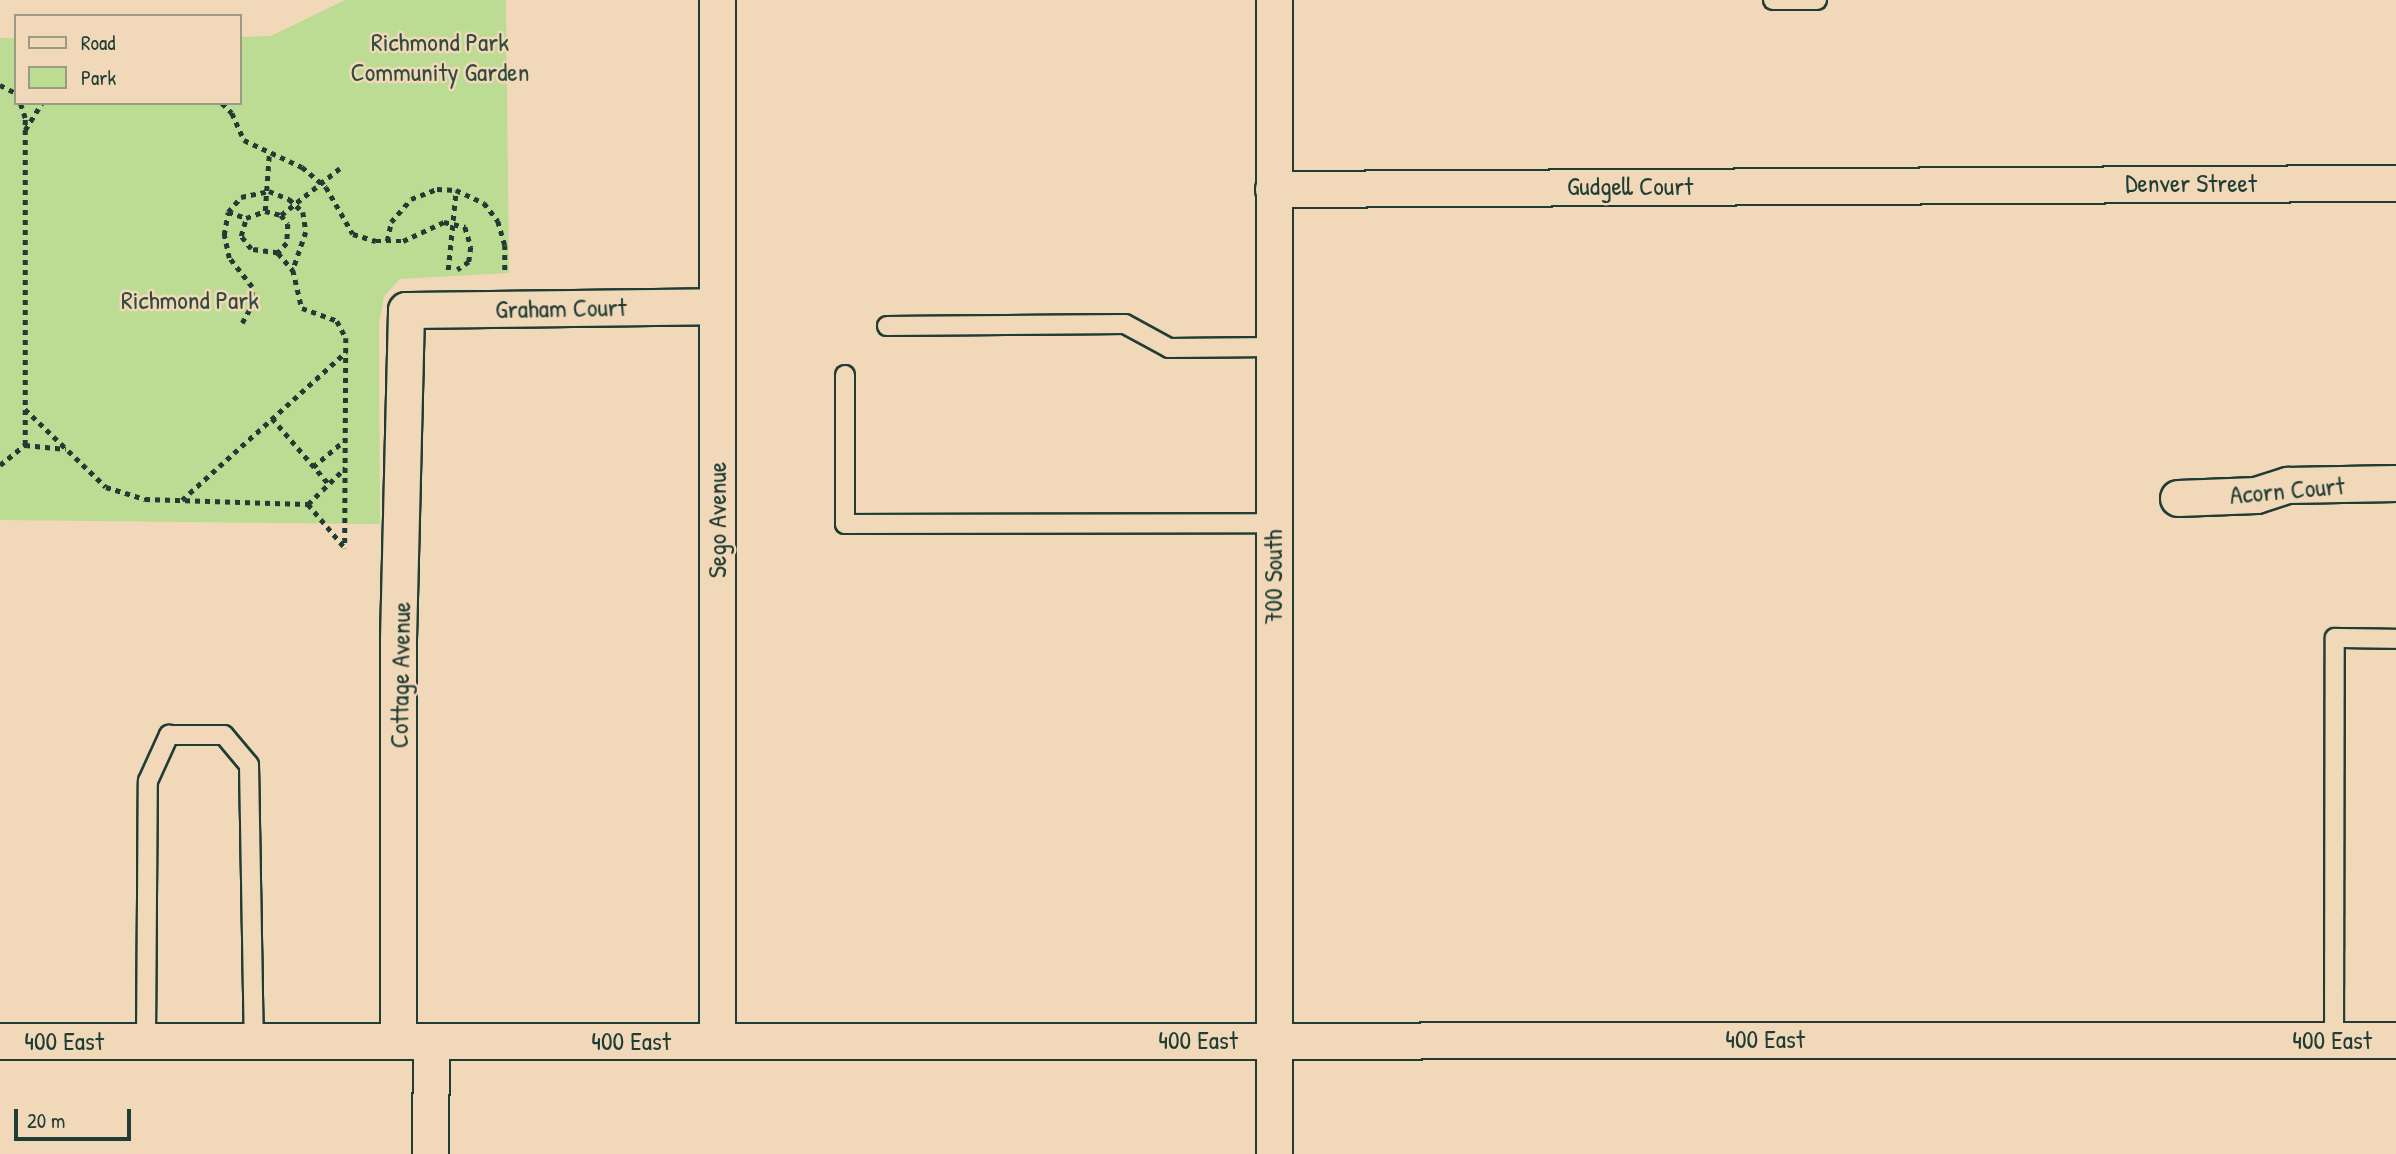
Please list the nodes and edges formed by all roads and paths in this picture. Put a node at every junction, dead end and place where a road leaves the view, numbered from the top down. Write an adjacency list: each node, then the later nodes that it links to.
1 (717, 0): 27 (street, Sego Avenue)
2 (1274, 0): 14 (street, 700 South)
3 (1773, 0): 4 (lane)
4 (1817, 0)
5 (20, 105): 8 (path)
6 (41, 105): 8 (path)
7 (224, 105): 9 (path)
8 (25, 131): 34 (path)
9 (269, 155): 11 (path); 16 (path)
10 (340, 168): 11 (path)
11 (320, 183): 17 (path); 23 (path)
12 (1987, 183): 13 (street, Denver Street); 14 (street, Gudgell Court)
13 (2396, 183)
14 (1273, 189): 31 (street, 700 South)
15 (456, 190): 22 (path); 23 (path); 26 (path)
16 (268, 191): 17 (path); 18 (path); 19 (path)
17 (296, 205): 20 (path); 25 (path)
18 (265, 211): 20 (path); 21 (path)
19 (228, 212): 21 (path); 29 (path)
20 (281, 215): 24 (path)
21 (246, 218): 24 (path)
22 (452, 224): 22 (path); 23 (path)
23 (387, 242)
24 (278, 253): 25 (path)
25 (293, 270): 32 (path)
26 (505, 280)
27 (717, 306): 28 (street, Graham Court); 56 (street, Sego Avenue)
28 (406, 310): 55 (street, Cottage Avenue)
29 (242, 323)
30 (887, 326): 31 (lane)
31 (1273, 347): 47 (street, 700 South)
32 (347, 355): 35 (path); 36 (path)
33 (845, 375): 47 (lane)
34 (25, 409): 37 (path); 38 (path)
35 (272, 418): 40 (path); 45 (path)
36 (346, 440): 40 (path); 41 (path)
37 (25, 444): 38 (path); 39 (path)
38 (66, 449): 45 (path)
39 (0, 465)
40 (313, 467): 43 (path)
41 (346, 467): 43 (path); 46 (path)
42 (2396, 483): 44 (street, Acorn Court)
43 (329, 484): 46 (path)
44 (2178, 498)
45 (181, 500): 46 (path)
46 (308, 504)
47 (1273, 523): 49 (street, 700 South)
48 (2396, 639): 50 (lane)
49 (1273, 1040): 50 (street, 400 East); 56 (street, 400 East); 58 (street, 700 South)
50 (2333, 1040): 51 (street, 400 East)
51 (2396, 1040)
52 (0, 1041): 53 (street, 400 East)
53 (146, 1041): 54 (street, 400 East); 54 (lane)
54 (254, 1041): 55 (street, 400 East)
55 (414, 1041): 56 (street, 400 East); 57 (street, Cottage Avenue)
56 (717, 1041)
57 (430, 1154)
58 (1274, 1154)

